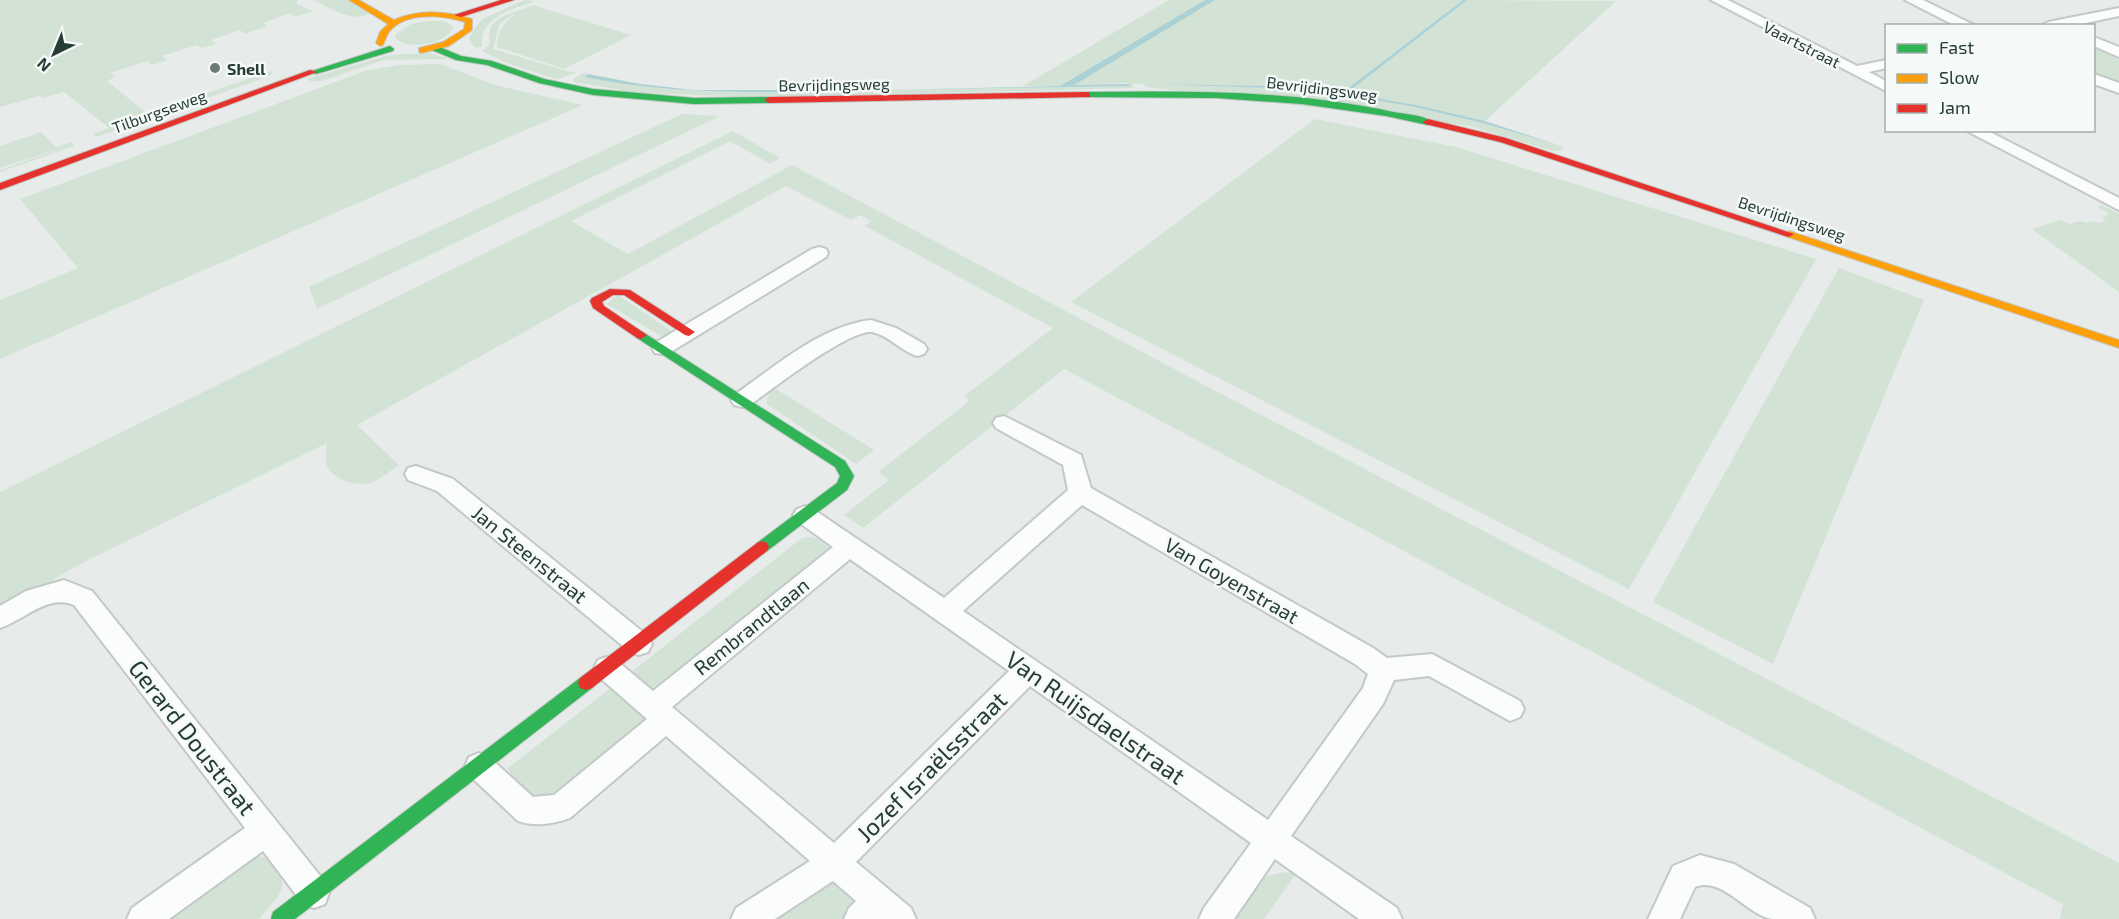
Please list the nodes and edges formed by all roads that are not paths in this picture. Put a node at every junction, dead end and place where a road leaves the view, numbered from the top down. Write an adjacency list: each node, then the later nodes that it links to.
1 (353, 0): 10 (main road)
2 (375, 0): 8 (main road)
3 (511, 0): 9 (main road)
4 (1718, 0): 20 (street, Vaartstraat)
5 (1912, 0): 11 (street)
6 (2114, 0): 7 (street)
7 (2119, 12): 12 (street)
8 (413, 17): 9 (main road); 10 (main road)
9 (464, 18): 13 (main road)
10 (394, 24): 15 (main road)
11 (1965, 24)
12 (2060, 24)
13 (456, 40): 16 (main road); 18 (main road, Bevrijdingsweg)
14 (2095, 41): 17 (street)
15 (395, 48): 16 (main road, Tilburgseweg); 25 (main road, Tilburgseweg)
16 (435, 48): 18 (main road, Bevrijdingsweg)
17 (2119, 53)
18 (489, 63): 29 (main road, Bevrijdingsweg)
19 (1885, 64): 20 (street)
20 (1855, 71): 22 (street, Vaartstraat)
21 (2095, 79): 23 (street)
22 (1885, 86)
23 (2119, 88)
24 (1976, 132): 26 (street)
25 (0, 187)
26 (2119, 205)
27 (819, 253): 28 (street)
28 (689, 332): 30 (street); 30 (main road)
29 (2119, 344)
30 (662, 348): 32 (main road)
31 (917, 349): 32 (street)
32 (742, 400): 36 (main road)
33 (1004, 423): 35 (street)
34 (417, 474): 40 (street, Jan Steenstraat)
35 (1080, 493): 38 (street); 43 (street, Van Goyenstraat)
36 (805, 515): 37 (street, Van Ruijsdaelstraat); 40 (main road)
37 (850, 546): 38 (street, Van Ruijsdaelstraat); 45 (street, Rembrandtlaan)
38 (945, 612): 42 (street, Van Ruijsdaelstraat)
39 (0, 618): 47 (street, Gerard Doustraat)
40 (639, 644): 41 (main road)
41 (607, 668): 45 (street); 46 (main road)
42 (1028, 670): 48 (street, Van Ruijsdaelstraat); 49 (street, Jozef Israëlsstraat)
43 (1382, 670): 44 (street); 48 (street)
44 (1510, 709)
45 (659, 713): 46 (street, Rembrandtlaan); 49 (street)
46 (479, 766): 50 (main road)
47 (267, 830): 50 (street, Gerard Doustraat); 52 (street)
48 (1272, 840): 55 (street); 56 (street, Van Ruijsdaelstraat)
49 (834, 863): 51 (street); 54 (street, Jozef Israëlsstraat)
50 (314, 893): 53 (main road)
51 (879, 913)
52 (143, 919)
53 (280, 919)
54 (747, 919)
55 (1215, 919)
56 (1386, 919)
57 (1664, 919): 58 (street)
58 (1799, 919)

